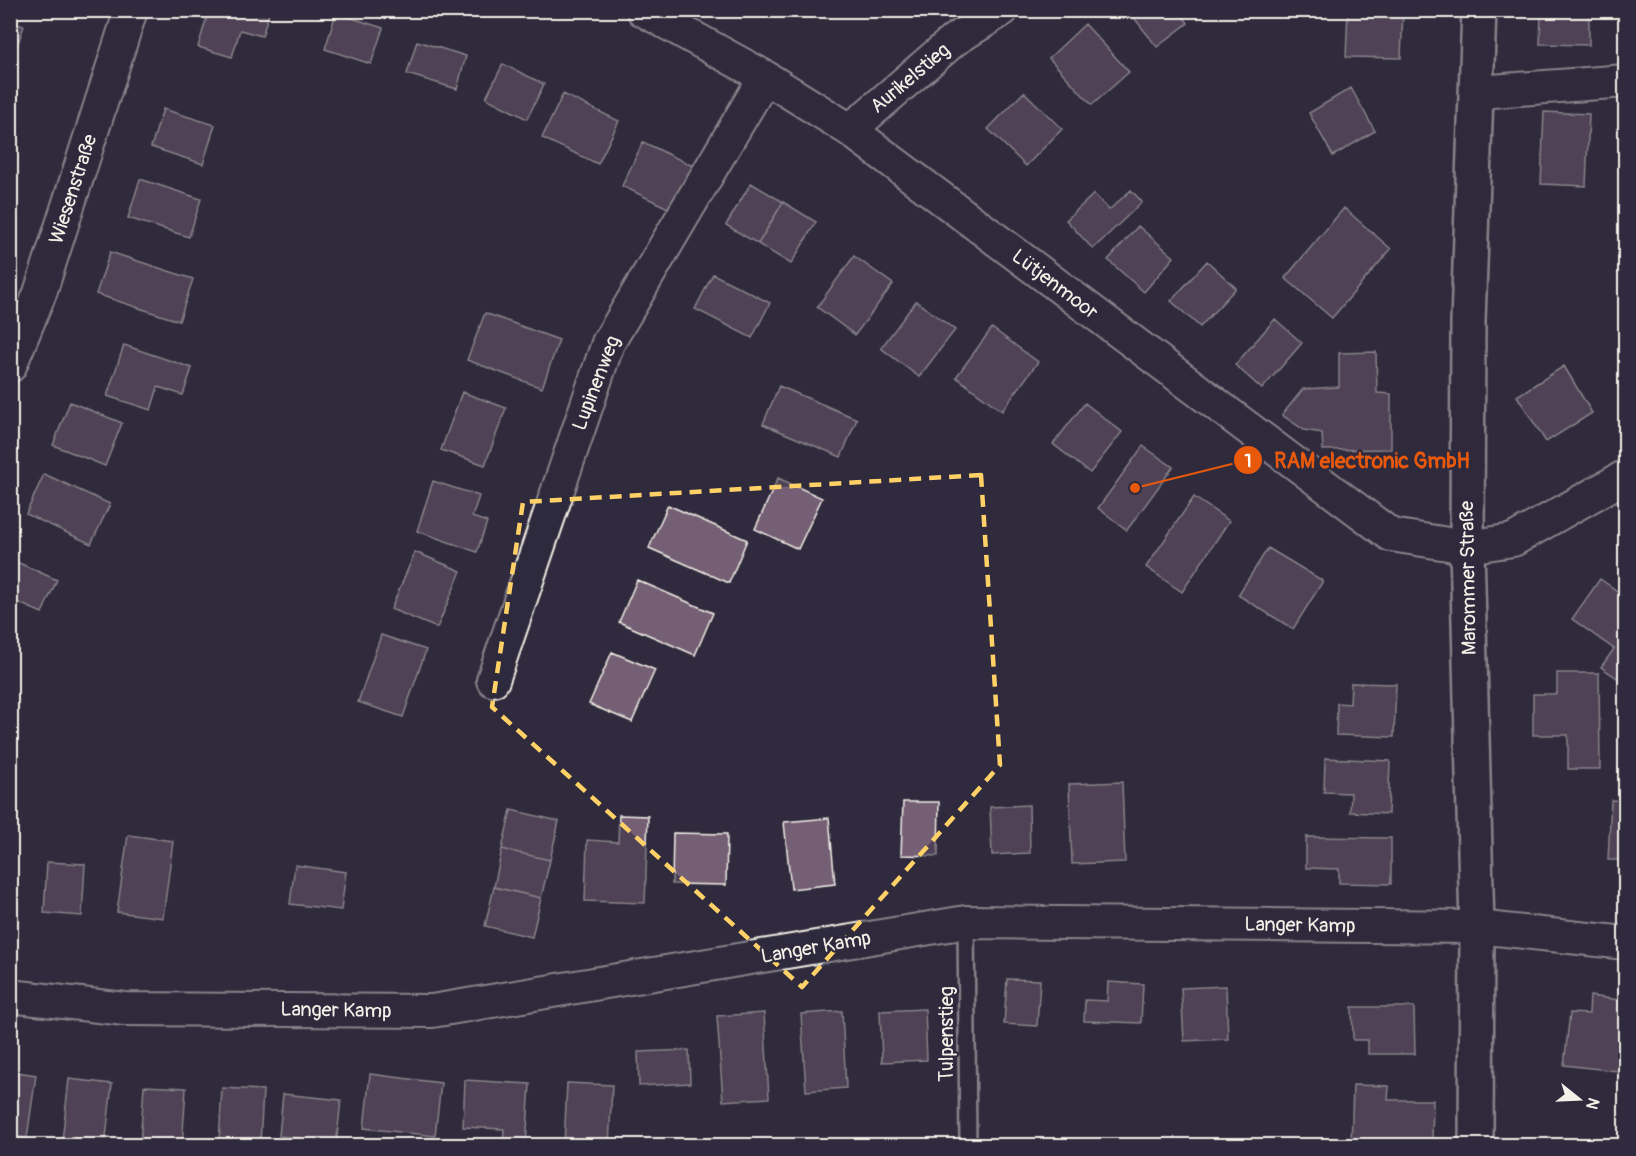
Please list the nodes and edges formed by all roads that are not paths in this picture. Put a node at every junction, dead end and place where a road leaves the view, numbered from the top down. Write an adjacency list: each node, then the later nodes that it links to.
1 (131, 10): 9 (street, Wiesenstraße)
2 (643, 10): 5 (street, Lütjenmoor)
3 (1002, 10): 8 (street, Aurikelstieg)
4 (1479, 10): 7 (street, Marommer Straße)
5 (765, 77): 8 (street, Lütjenmoor); 12 (street, Lupinenweg)
6 (1626, 81): 7 (street)
7 (1478, 92): 11 (street, Marommer Straße)
8 (850, 130): 11 (street, Lütjenmoor)
9 (10, 366)
10 (1626, 476): 11 (street, Lütjenmoor)
11 (1467, 547): 14 (street, Marommer Straße)
12 (493, 680)
13 (966, 921): 14 (street, Langer Kamp); 16 (street, Langer Kamp); 17 (lane, Tulpenstieg)
14 (1477, 927): 15 (street, Langer Kamp); 18 (street, Marommer Straße)
15 (1626, 943)
16 (10, 996)
17 (968, 1146)
18 (1476, 1146)

